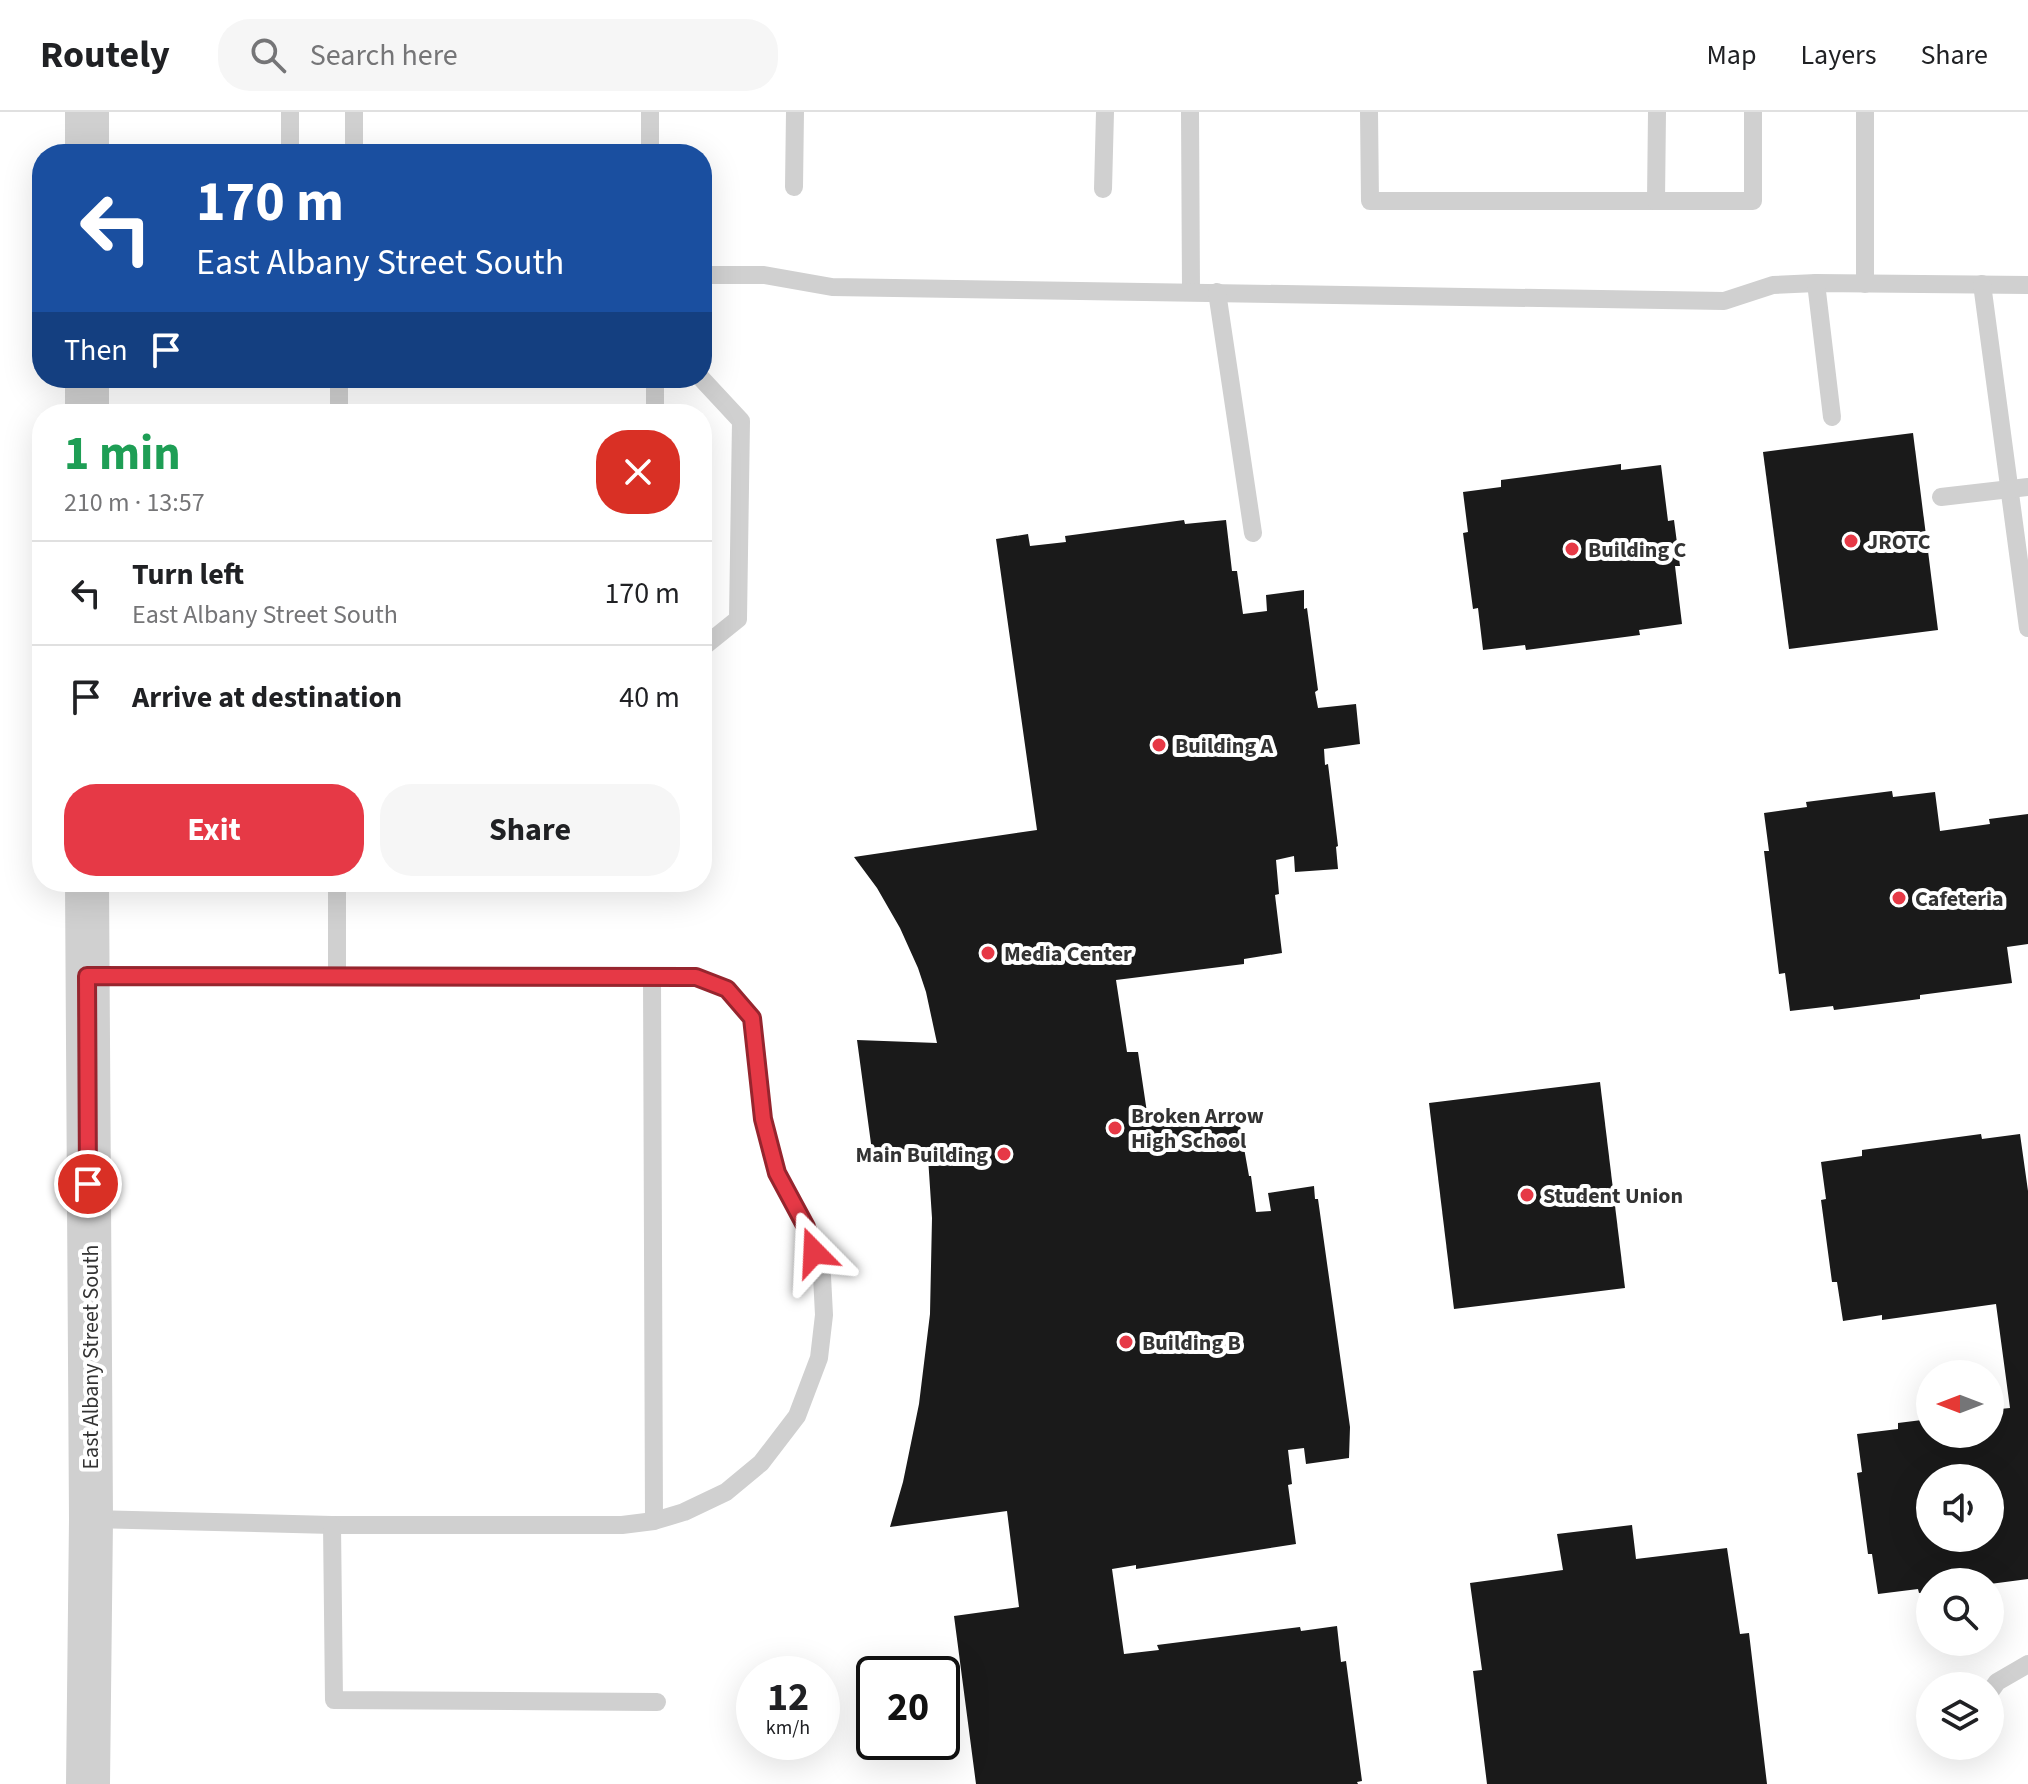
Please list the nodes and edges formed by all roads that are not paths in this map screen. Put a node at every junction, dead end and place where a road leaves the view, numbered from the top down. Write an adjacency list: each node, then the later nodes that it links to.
1 (87, 112): 12 (street)
2 (290, 112): 13 (lane)
3 (354, 112): 14 (lane)
4 (650, 112): 15 (lane)
5 (795, 112): 16 (lane)
6 (1105, 112): 17 (lane)
7 (1190, 112): 24 (lane)
8 (1369, 112): 18 (lane)
9 (1657, 112): 18 (lane)
10 (1753, 112): 18 (lane)
11 (1865, 112): 21 (lane)
12 (87, 144)
13 (290, 144)
14 (354, 144)
15 (650, 144)
16 (794, 187)
17 (1103, 189)
18 (1656, 201)
19 (712, 275): 24 (lane)
20 (1816, 283): 21 (lane); 25 (lane); 27 (lane)
21 (1865, 284): 22 (lane)
22 (1982, 284): 23 (lane); 28 (lane)
23 (2028, 285)
24 (1191, 291): 25 (lane)
25 (1217, 292): 30 (lane)
26 (710, 388): 32 (lane)
27 (1832, 417)
28 (2019, 489): 29 (lane); 31 (lane)
29 (1941, 497)
30 (1253, 533)
31 (2028, 628)
32 (712, 640)
33 (87, 892): 35 (street, East Albany Street South)
34 (337, 892): 36 (lane)
35 (87, 976): 36 (lane); 38 (street, East Albany Street South)
36 (337, 976): 37 (lane)
37 (652, 976): 39 (lane); 39 (lane)
38 (91, 1519): 40 (lane); 44 (street, East Albany Street South)
39 (654, 1521): 40 (lane)
40 (332, 1525): 43 (lane)
41 (2028, 1664): 42 (lane)
42 (2004, 1678)
43 (657, 1702)
44 (88, 1784)

